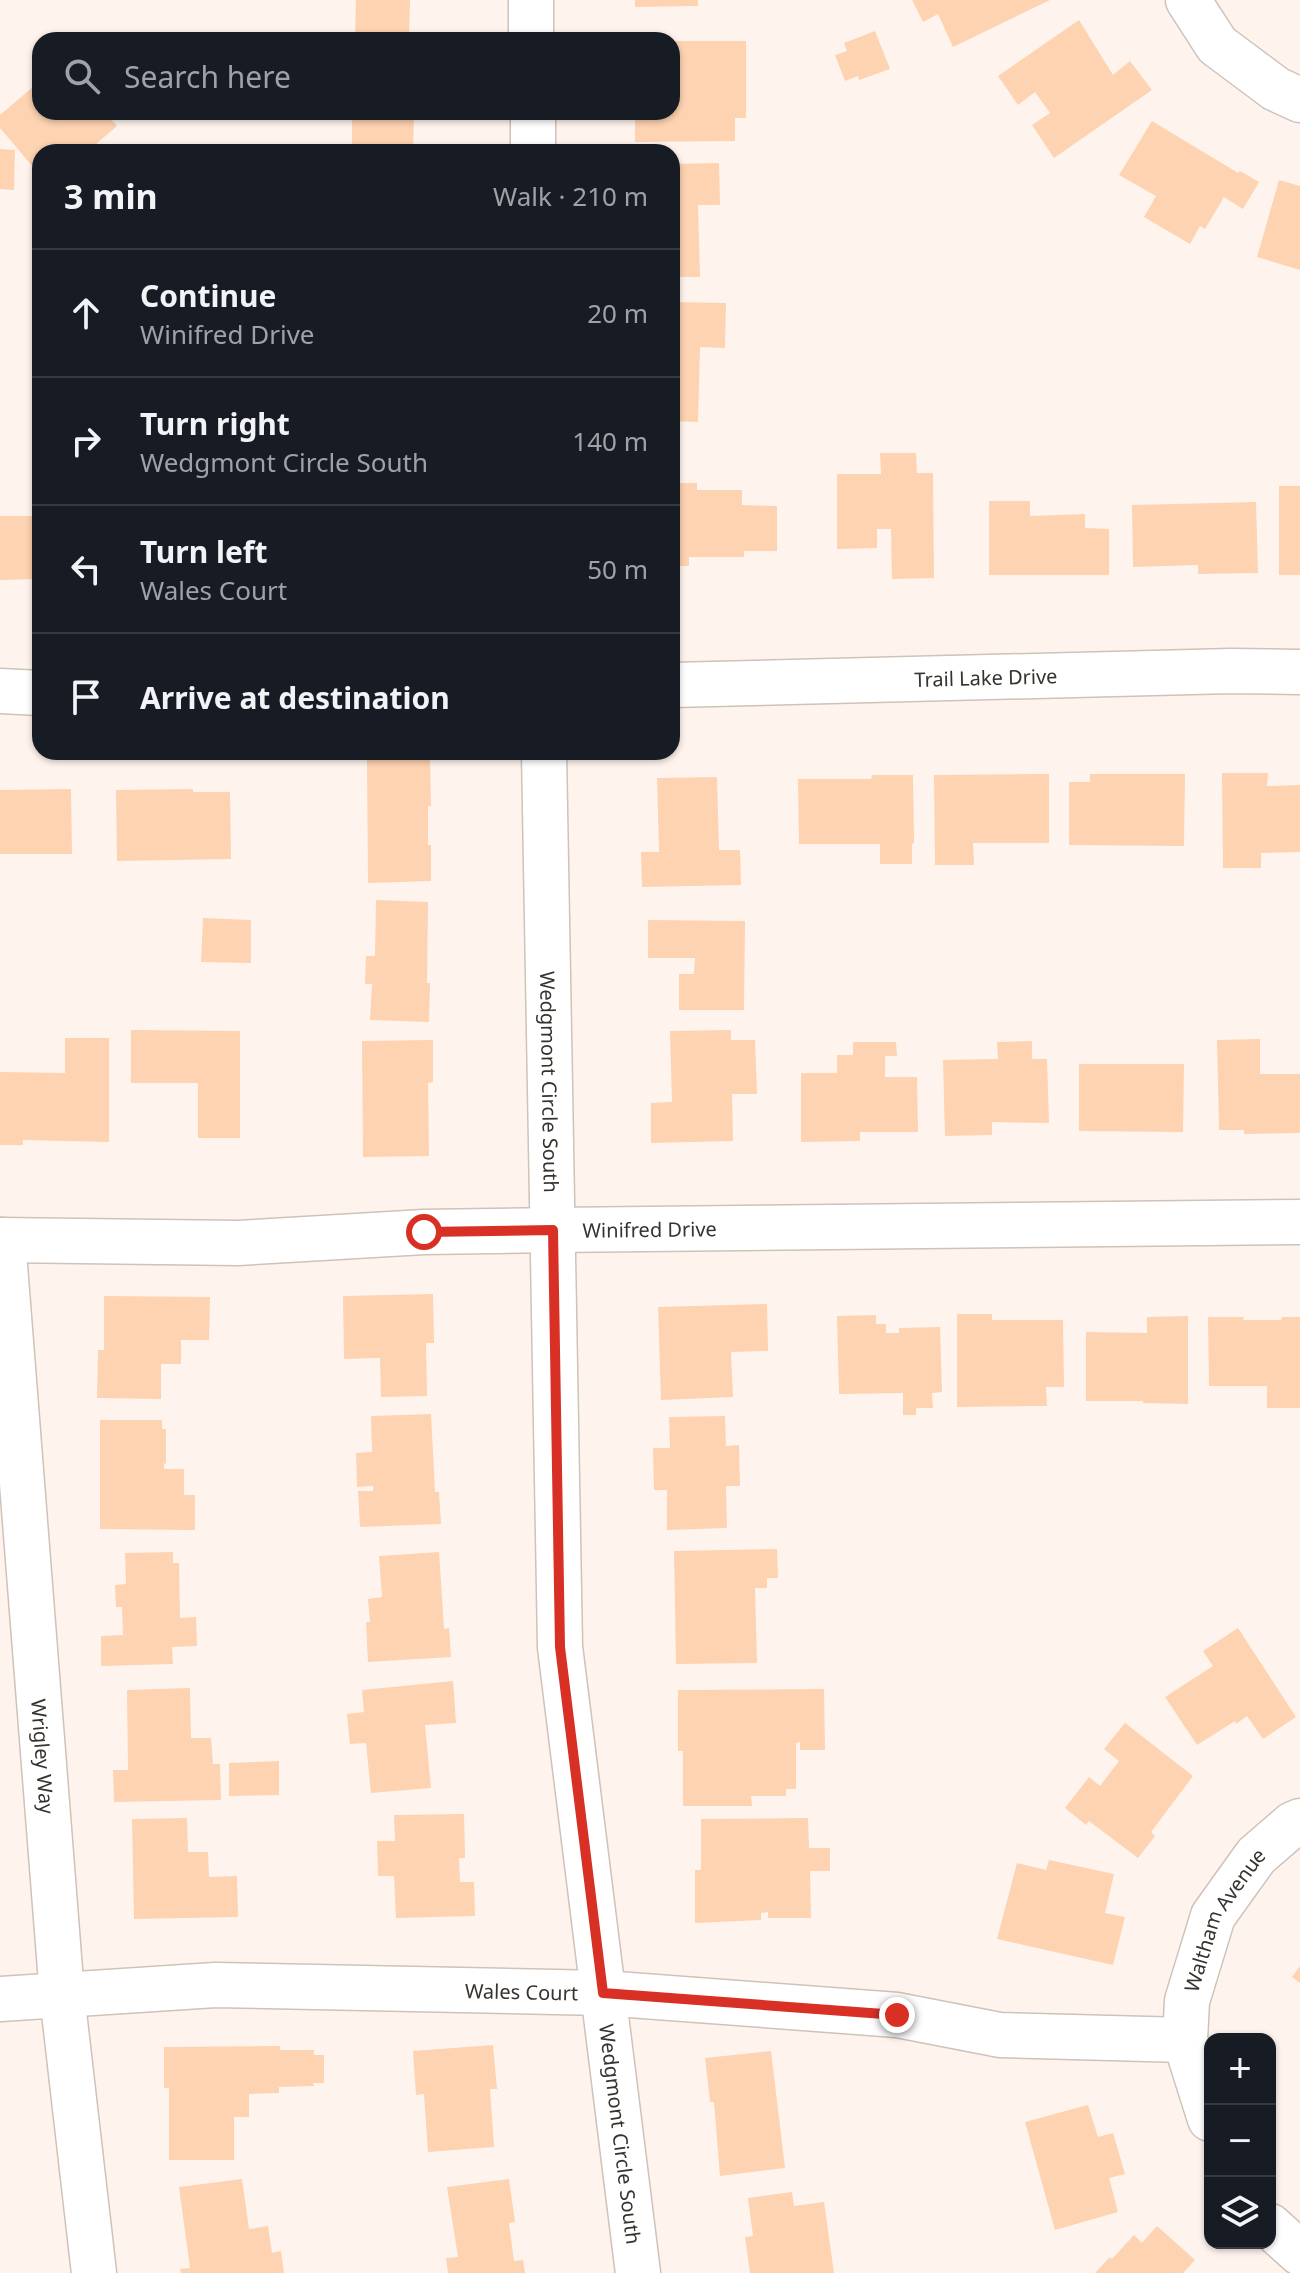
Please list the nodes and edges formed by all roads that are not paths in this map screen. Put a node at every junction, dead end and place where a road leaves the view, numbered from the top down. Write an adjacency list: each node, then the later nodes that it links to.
1 (531, 0): 3 (street)
2 (1188, 0): 4 (street)
3 (531, 32)
4 (1300, 100)
5 (533, 120): 6 (street)
6 (533, 144)
7 (1300, 672): 8 (street, Trail Lake Drive)
8 (680, 685)
9 (0, 691): 10 (street)
10 (32, 693)
11 (544, 760): 13 (street, Wedgmont Circle South)
12 (1300, 1222): 13 (street, Winifred Drive)
13 (553, 1230): 14 (street, Winifred Drive); 16 (street, Wedgmont Circle South)
14 (1, 1240): 17 (street, Wrigley Way)
15 (1300, 1821): 19 (street, Waltham Avenue)
16 (603, 1993): 17 (street, Wales Court); 19 (street, Wales Court); 24 (street, Wedgmont Circle South)
17 (62, 1995): 18 (street, Wales Court); 23 (street, Wrigley Way)
18 (0, 1999)
19 (1185, 2040): 20 (street)
20 (1206, 2105)
21 (1276, 2231): 22 (street)
22 (1300, 2253)
23 (94, 2273)
24 (638, 2273)

